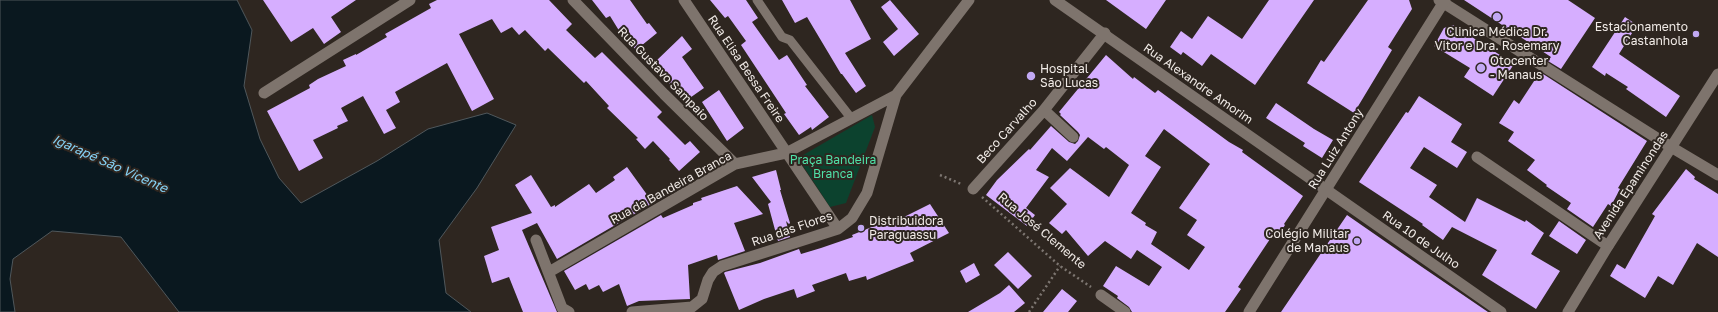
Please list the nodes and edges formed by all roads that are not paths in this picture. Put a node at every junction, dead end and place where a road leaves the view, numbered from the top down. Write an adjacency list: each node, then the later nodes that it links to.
1 (410, 0): 10 (street)
2 (574, 0): 18 (street, Rua Gustavo Sampaio)
3 (684, 0): 16 (street, Rua Elisa Bessa Freire)
4 (757, 0): 13 (lane)
5 (969, 0): 11 (street)
6 (1056, 0): 8 (street, Rua Alexandre Amorim)
7 (1443, 1): 15 (street); 21 (street, Rua Luiz Antony)
8 (1105, 34): 12 (street, Beco Carvalho); 21 (street, Rua Alexandre Amorim)
9 (1718, 74): 15 (street, Avenida Epaminondas)
10 (264, 93)
11 (896, 95): 13 (street, Rua da Bandeira Branca); 22 (street, Rua das Flores)
12 (1044, 110): 14 (street); 20 (street, Beco Carvalho)
13 (851, 118): 16 (street, Rua da Bandeira Branca)
14 (1073, 137)
15 (1672, 147): 19 (street); 24 (street, Avenida Epaminondas)
16 (786, 153): 18 (street, Rua da Bandeira Branca); 22 (street, Rua Elisa Bessa Freire)
17 (1478, 157): 24 (street)
18 (735, 164): 25 (street, Rua da Bandeira Branca)
19 (1718, 174)
20 (973, 189)
21 (1326, 189): 30 (street, Rua Luiz Antony); 31 (street, Rua 10 de Julho)
22 (838, 229): 28 (street, Rua das Flores)
23 (536, 240): 25 (street)
24 (1608, 246): 32 (street, Avenida Epaminondas)
25 (549, 272): 27 (street)
26 (1101, 295): 29 (street)
27 (568, 312)
28 (632, 312)
29 (1125, 312)
30 (1249, 312)
31 (1501, 312)
32 (1568, 312)

